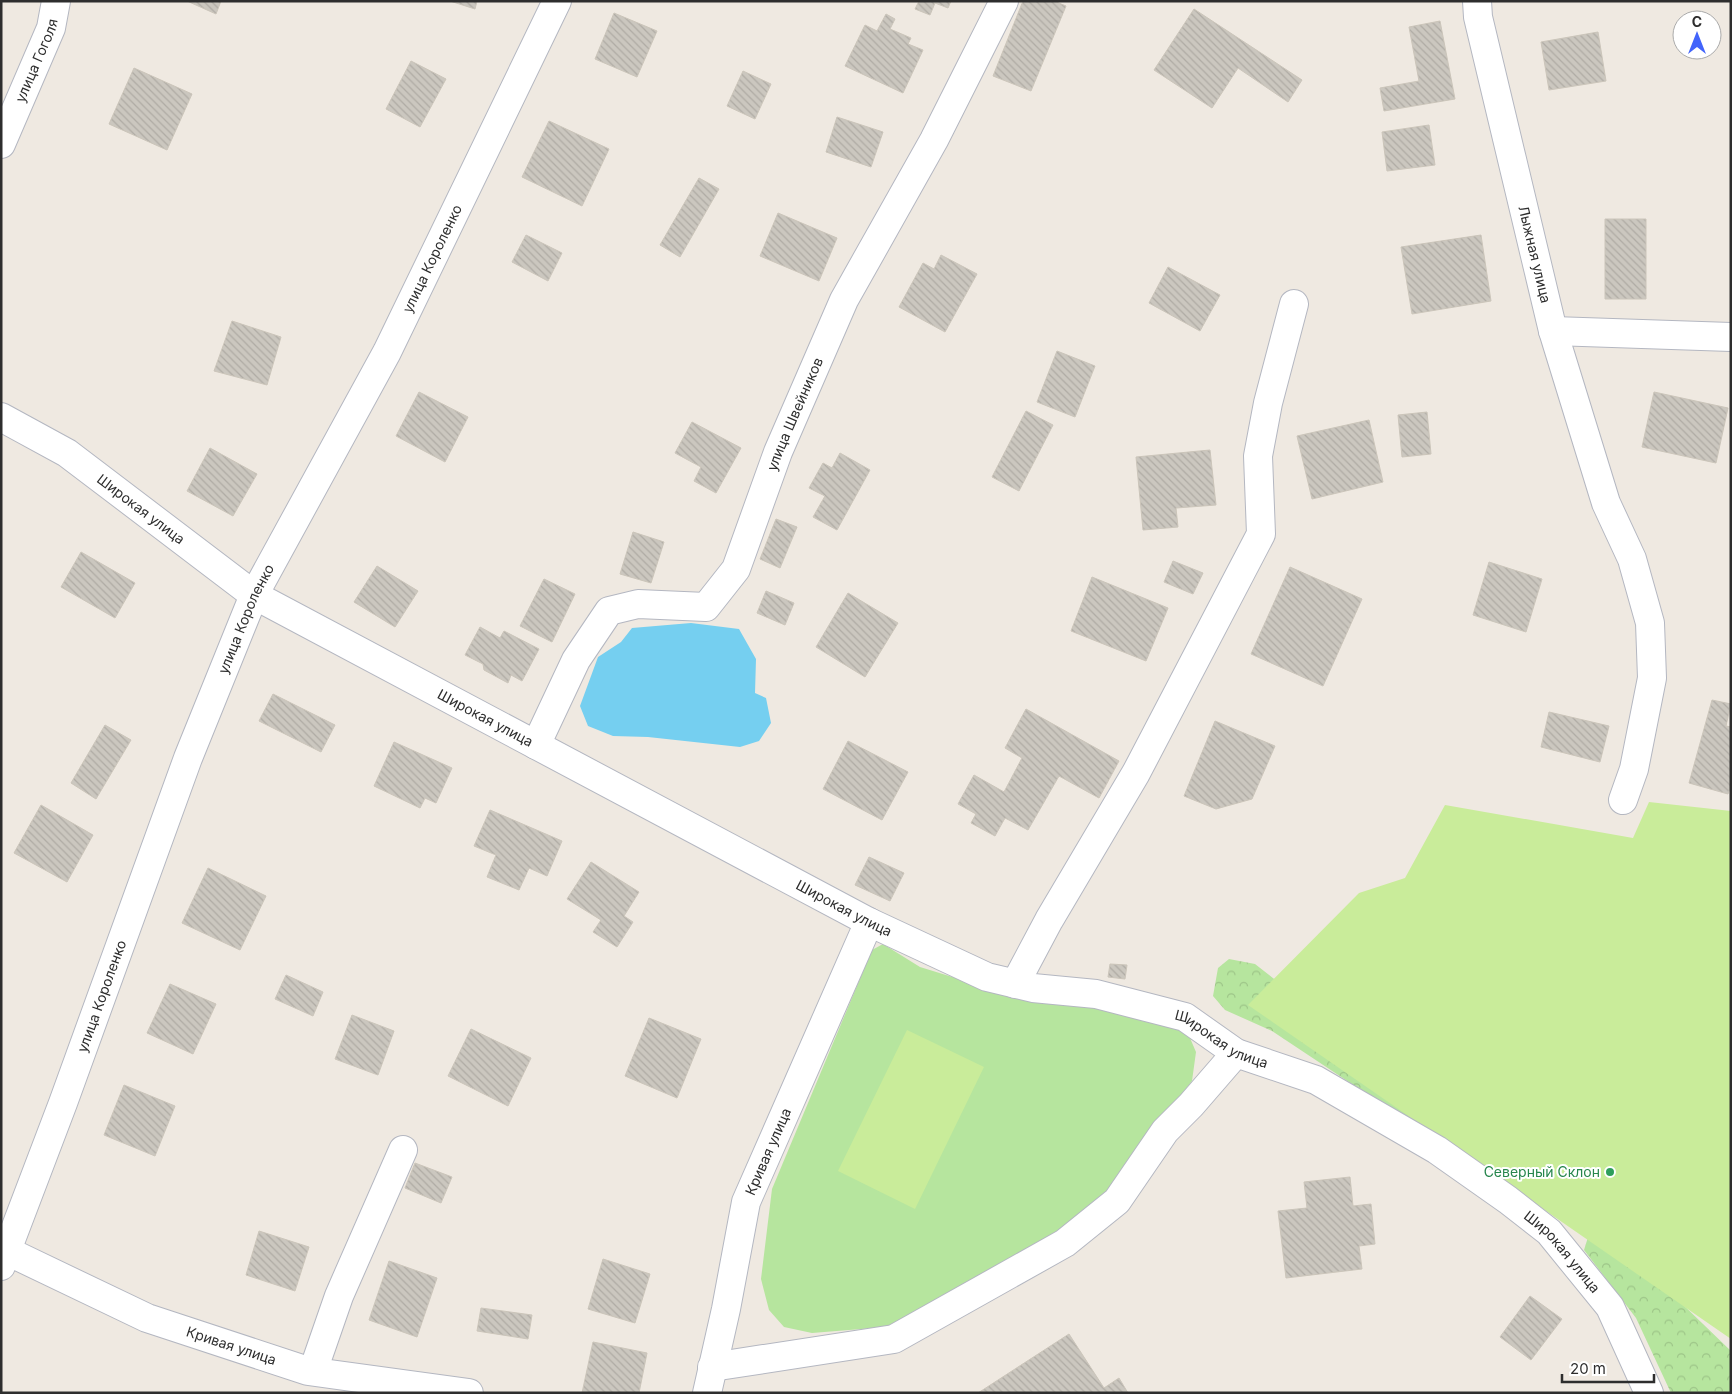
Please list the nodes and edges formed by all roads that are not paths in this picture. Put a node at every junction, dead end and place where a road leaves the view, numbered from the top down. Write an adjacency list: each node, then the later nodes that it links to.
1 (56, 1): 5 (street, улица Гоголя)
2 (557, 1): 10 (street, улица Короленко)
3 (1004, 1): 11 (street, улица Швейников)
4 (1476, 1): 7 (street, Лыжная улица)
5 (1, 144)
6 (1294, 304): 14 (street)
7 (1553, 331): 8 (street); 12 (street, Лыжная улица)
8 (1731, 337)
9 (1, 417): 10 (street, Широкая улица)
10 (254, 595): 11 (street, Широкая улица); 17 (street, улица Короленко)
11 (536, 745): 13 (street, Широкая улица)
12 (1623, 800)
13 (868, 922): 14 (street, Широкая улица); 19 (street, Кривая улица)
14 (1015, 984): 15 (street, Широкая улица)
15 (1236, 1053): 19 (street); 21 (street, Широкая улица)
16 (403, 1150): 18 (street)
17 (4, 1258): 18 (street, Кривая улица)
18 (313, 1371): 20 (street, Кривая улица)
19 (709, 1380)
20 (469, 1393)
21 (1648, 1393)

